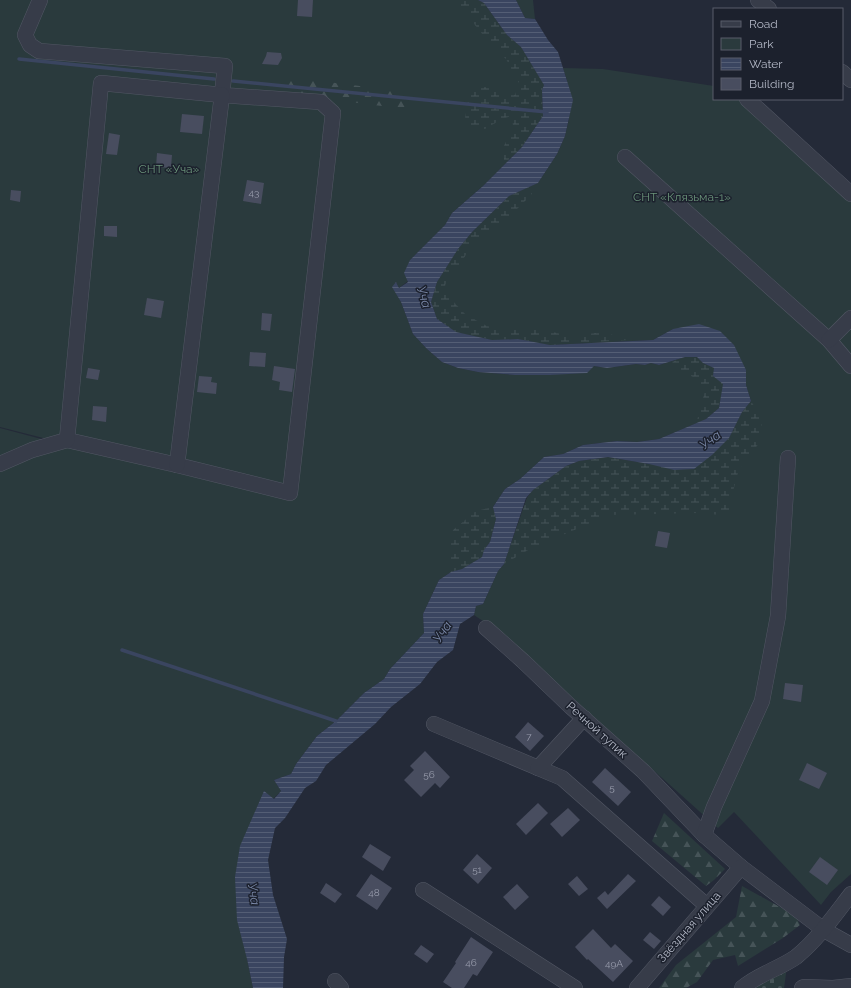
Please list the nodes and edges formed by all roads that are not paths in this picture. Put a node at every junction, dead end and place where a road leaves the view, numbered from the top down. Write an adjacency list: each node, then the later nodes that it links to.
1 (40, 0): 6 (street)
2 (758, 0): 3 (street)
3 (768, 8)
4 (843, 73): 5 (street)
5 (851, 80)
6 (222, 95): 13 (street); 16 (street); 16 (street)
7 (748, 100): 9 (street)
8 (625, 157): 11 (street)
9 (851, 194)
10 (851, 318): 11 (street)
11 (829, 340): 12 (street)
12 (851, 366)
13 (67, 440): 15 (street); 16 (street)
14 (788, 458): 21 (street)
15 (0, 464)
16 (177, 464)
17 (486, 628): 18 (street, Речной тупик)
18 (584, 718): 20 (street); 21 (street, Речной тупик)
19 (434, 724): 20 (street)
20 (538, 768): 25 (street)
21 (704, 835): 22 (street, Речной тупик)
22 (741, 867): 25 (street, Звёздная улица); 26 (street, Речной тупик)
23 (423, 890): 29 (street)
24 (851, 894): 26 (street)
25 (707, 906): 30 (street, Звёздная улица)
26 (824, 930): 27 (street, Речной тупик); 31 (street)
27 (851, 945)
28 (851, 986): 32 (street)
29 (575, 988)
30 (637, 988)
31 (742, 988)
32 (802, 988)

